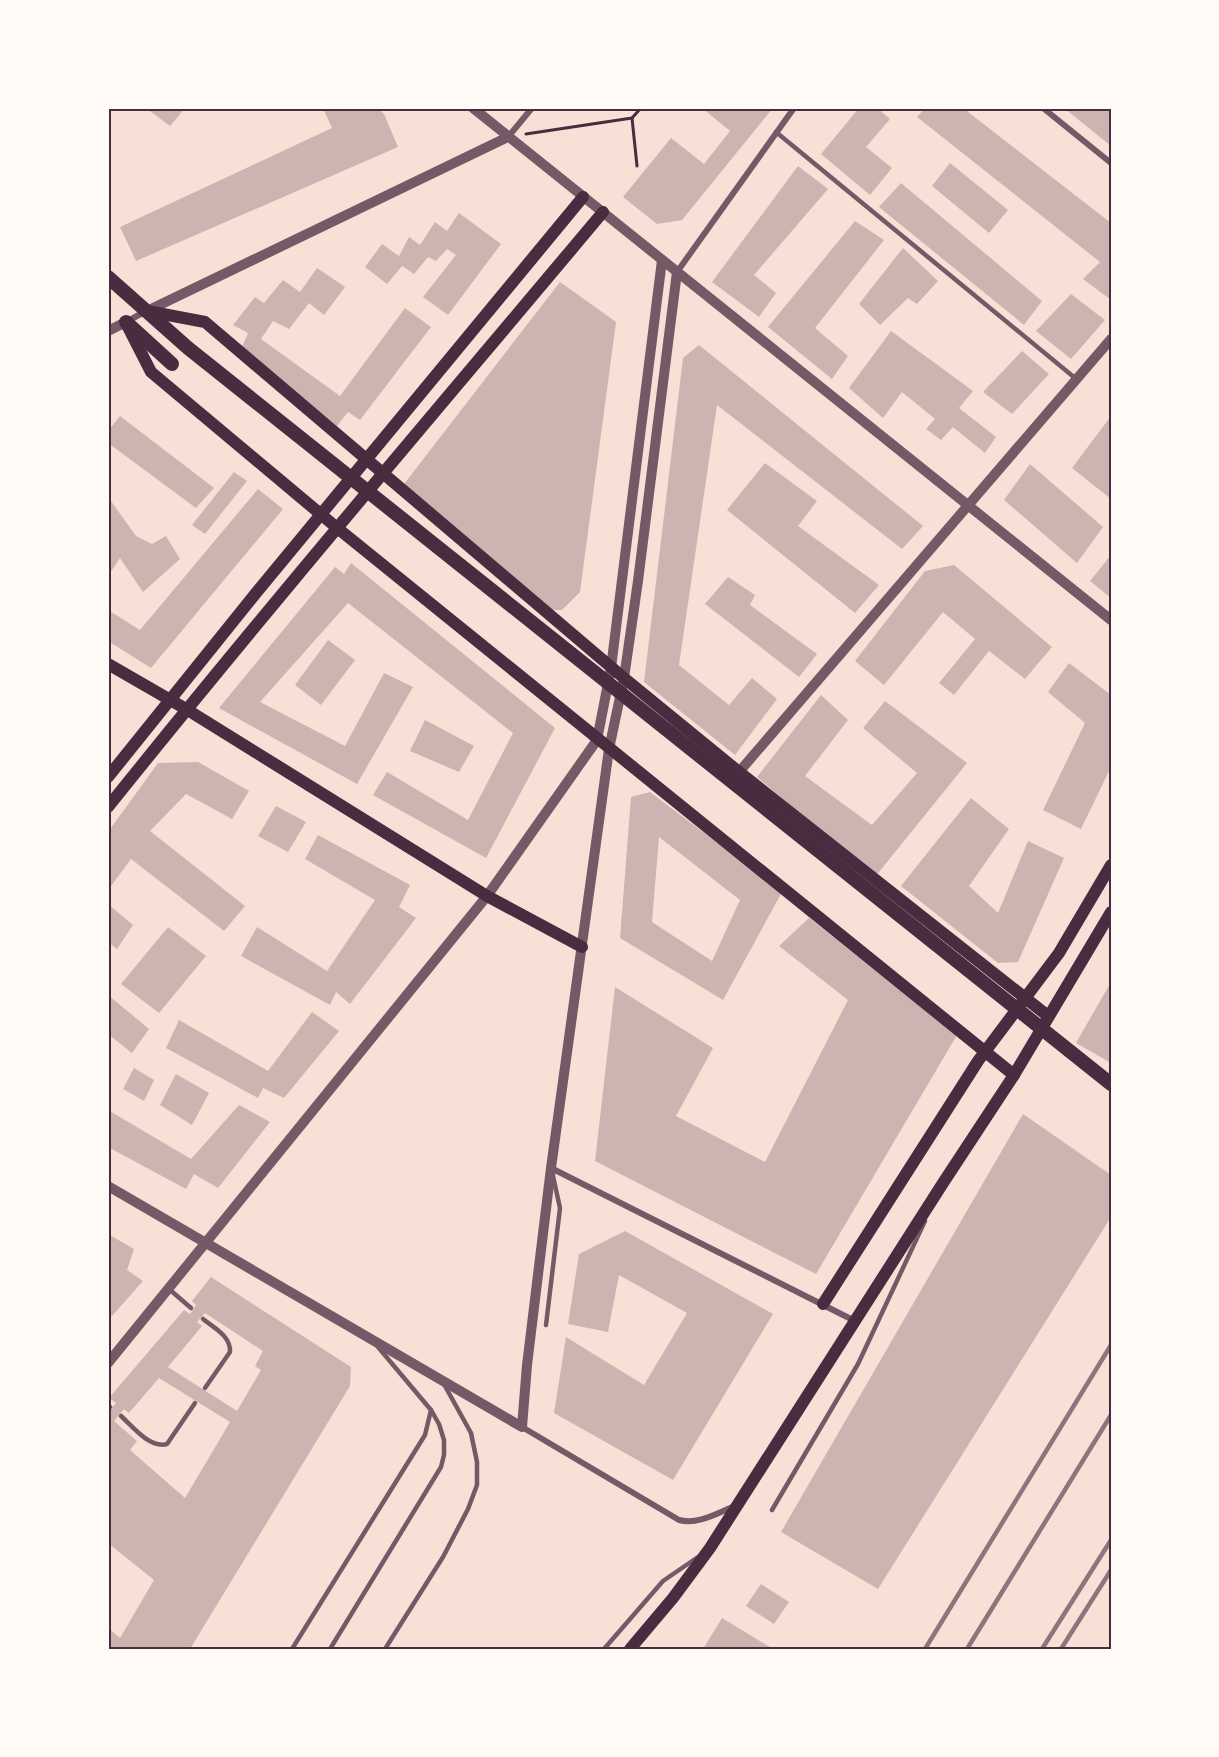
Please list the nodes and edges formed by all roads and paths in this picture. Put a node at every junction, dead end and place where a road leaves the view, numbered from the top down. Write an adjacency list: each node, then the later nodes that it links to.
1 (473, 108): 8 (street)
2 (532, 108): 8 (street)
3 (641, 108): 6 (path)
4 (794, 108): 7 (street)
5 (1043, 108): 9 (street)
6 (632, 118): 8 (path); 10 (path)
7 (776, 132): 14 (street); 21 (lane)
8 (508, 137): 11 (street); 16 (street)
9 (1111, 163)
10 (637, 166)
11 (583, 197): 12 (street); 22 (main road)
12 (603, 212): 13 (street); 23 (main road)
13 (663, 260): 14 (street); 29 (street)
14 (677, 272): 24 (street); 30 (street)
15 (108, 277): 16 (main road)
16 (147, 311): 17 (street); 22 (main road); 46 (main road)
17 (126, 322): 18 (street); 20 (main road); 25 (main road)
18 (108, 331)
19 (1111, 339): 21 (street)
20 (172, 364)
21 (1076, 380): 24 (street)
22 (366, 460): 23 (main road); 25 (main road)
23 (384, 475): 26 (main road); 29 (main road)
24 (970, 506): 27 (street); 35 (street)
25 (321, 514): 26 (main road); 31 (main road)
26 (336, 527): 32 (main road); 33 (main road)
27 (1111, 620)
28 (108, 664): 31 (main road)
29 (611, 668): 30 (main road); 33 (street)
30 (624, 678): 34 (street); 35 (main road)
31 (170, 700): 32 (main road); 36 (main road)
32 (186, 709): 37 (main road); 39 (main road)
33 (597, 740): 34 (main road); 39 (street)
34 (609, 749): 41 (street); 44 (main road)
35 (740, 772): 42 (main road)
36 (108, 777)
37 (108, 807)
38 (1111, 865): 42 (main road)
39 (487, 896): 41 (main road); 50 (street)
40 (1111, 912): 43 (main road)
41 (582, 947): 47 (street)
42 (1025, 998): 43 (main road); 44 (main road)
43 (1048, 1016): 45 (main road)
44 (985, 1051): 45 (main road); 52 (main road)
45 (1014, 1075): 48 (main road)
46 (1111, 1084)
47 (552, 1168): 52 (street); 56 (lane); 64 (street)
48 (943, 1183): 55 (main road); 66 (lane)
49 (108, 1186): 50 (street)
50 (205, 1243): 51 (street); 57 (street)
51 (169, 1288): 53 (lane); 58 (street)
52 (823, 1304): 55 (street)
53 (191, 1308)
54 (203, 1318): 60 (lane)
55 (856, 1321): 65 (main road)
56 (546, 1325)
57 (372, 1341): 59 (street); 62 (lane)
58 (108, 1364)
59 (442, 1381): 64 (street); 70 (lane)
60 (205, 1388)
61 (195, 1403): 63 (lane)
62 (431, 1410): 68 (lane); 69 (lane)
63 (121, 1416)
64 (522, 1427): 65 (street)
65 (738, 1504): 67 (main road)
66 (772, 1510)
67 (710, 1548): 71 (lane); 72 (main road)
68 (292, 1649)
69 (330, 1649)
70 (385, 1649)
71 (604, 1649)
72 (630, 1649)

